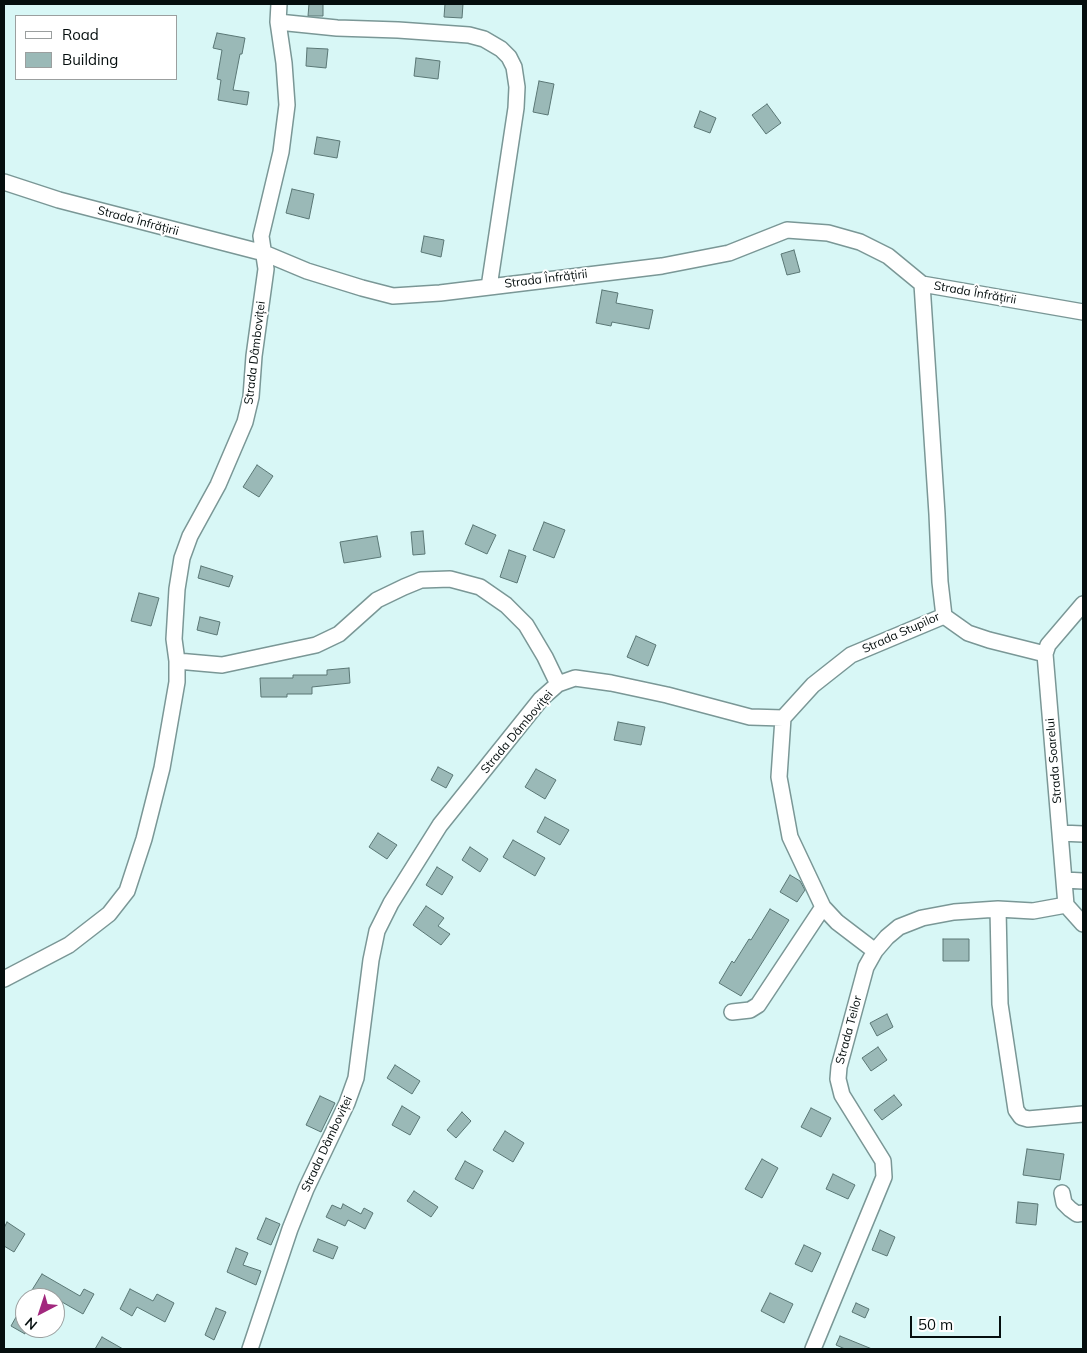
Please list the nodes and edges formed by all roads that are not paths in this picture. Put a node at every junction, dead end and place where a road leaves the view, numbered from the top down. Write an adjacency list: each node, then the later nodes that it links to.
1 (279, 4): 2 (street, Strada Dâmboviței)
2 (278, 22): 4 (street, Strada Dâmboviței); 6 (street)
3 (4, 182): 4 (street, Strada Înfrățirii)
4 (264, 253): 6 (street, Strada Înfrățirii); 11 (street, Strada Dâmboviței)
5 (922, 284): 6 (street, Strada Înfrățirii); 7 (street, Strada Înfrățirii); 9 (street, Strada Stupilor)
6 (489, 286)
7 (1083, 312)
8 (1083, 604): 10 (street)
9 (944, 616): 10 (street); 13 (street, Strada Stupilor)
10 (1045, 654): 14 (street, Strada Soarelui)
11 (177, 661): 12 (street, Strada Dâmboviței); 23 (street)
12 (558, 684): 13 (street); 28 (street, Strada Dâmboviței)
13 (783, 718): 19 (street)
14 (1060, 834): 15 (street); 16 (street, Strada Soarelui)
15 (1083, 834)
16 (1064, 880): 17 (street); 18 (street, Strada Soarelui)
17 (1083, 881)
18 (1066, 905): 20 (street, Strada Teilor); 21 (street)
19 (823, 907): 22 (street); 24 (street)
20 (998, 909): 22 (street, Strada Teilor); 25 (street)
21 (1083, 924)
22 (875, 951): 29 (street, Strada Teilor)
23 (4, 979)
24 (732, 1012)
25 (1083, 1114)
26 (1062, 1193): 27 (street)
27 (1083, 1213)
28 (250, 1349)
29 (813, 1349)

